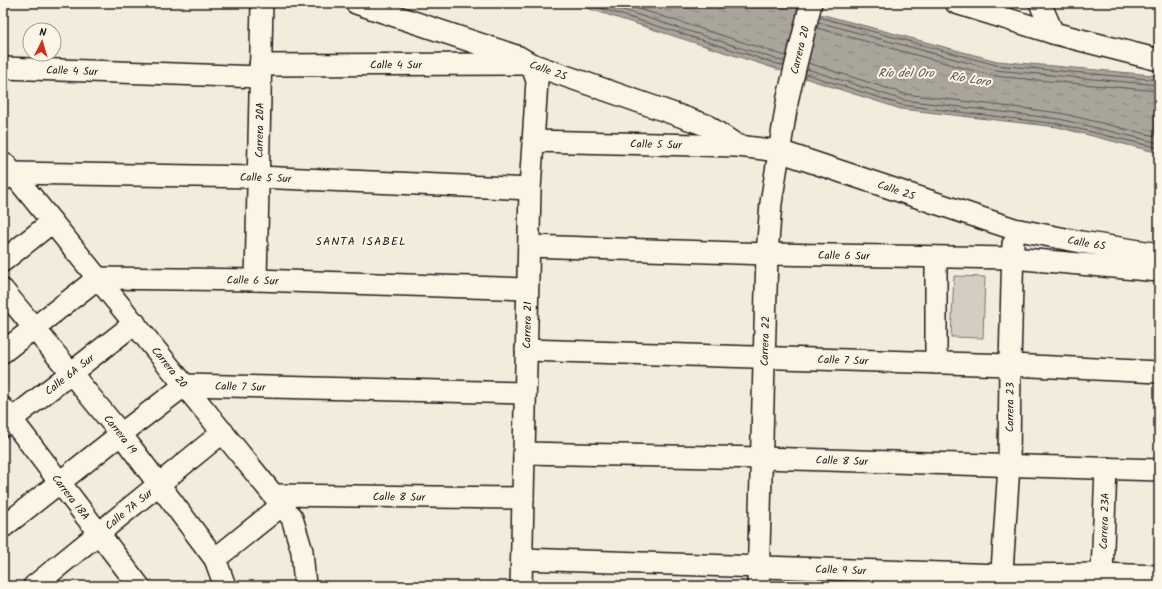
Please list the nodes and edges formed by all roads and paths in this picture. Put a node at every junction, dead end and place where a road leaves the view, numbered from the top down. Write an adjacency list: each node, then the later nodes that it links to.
1 (262, 3): 10 (street, Carrera 20A)
2 (356, 3): 8 (street, Calle 2S)
3 (811, 3): 11 (street, Carrera 20)
4 (956, 3): 6 (street)
5 (1040, 3): 6 (street)
6 (1053, 33): 7 (street)
7 (1159, 60)
8 (531, 64): 10 (street, Calle 4 Sur); 12 (street, Carrera 21); 13 (street, Calle 2S)
9 (3, 68): 10 (street, Calle 4 Sur)
10 (260, 71): 16 (street, Carrera 20A)
11 (788, 97): 14 (street, Carrera 22)
12 (533, 141): 13 (street, Calle 5 Sur); 17 (street, Carrera 21)
13 (738, 146): 14 (street, Calle 5 Sur)
14 (779, 151): 19 (street, Calle 2S); 21 (street, Carrera 22)
15 (6, 171): 16 (street, Calle 5 Sur); 18 (street, Carrera 20)
16 (257, 177): 17 (street, Calle 5 Sur); 28 (street, Carrera 20A)
17 (530, 190): 20 (street, Carrera 21)
18 (52, 222): 25 (street); 27 (street, Carrera 20)
19 (1014, 229): 22 (street, Calle 6S); 24 (street, Carrera 23)
20 (529, 246): 21 (street, Calle 6 Sur); 29 (street, Carrera 21)
21 (767, 254): 23 (street, Calle 6 Sur); 35 (street, Carrera 22)
22 (1159, 254)
23 (936, 257): 24 (street, Calle 6 Sur); 36 (street)
24 (1012, 258): 26 (street, Calle 6 Sur); 37 (street, Carrera 23)
25 (3, 261)
26 (1159, 271)
27 (98, 278): 28 (street, Calle 6 Sur); 31 (street, Carrera 20); 32 (street)
28 (256, 280): 29 (street, Calle 6 Sur)
29 (527, 289): 33 (street, Carrera 21)
30 (3, 290): 32 (street, Carrera 19)
31 (135, 324): 39 (street, Calle 6A Sur); 40 (street, Carrera 20)
32 (34, 328): 34 (street); 39 (street, Carrera 19)
33 (526, 350): 35 (street, Calle 7 Sur); 41 (street, Carrera 21)
34 (3, 352)
35 (764, 358): 36 (street, Calle 7 Sur); 46 (street, Carrera 22)
36 (936, 363): 37 (street, Calle 7 Sur)
37 (1010, 365): 38 (street, Calle 7 Sur); 47 (street, Carrera 23)
38 (1159, 372)
39 (71, 373): 42 (street, Calle 6A Sur); 44 (street, Carrera 19)
40 (185, 385): 41 (street, Calle 7 Sur); 43 (street, Carrera 20); 44 (street)
41 (525, 393): 45 (street, Carrera 21)
42 (6, 418): 50 (street, Carrera 18A)
43 (223, 432): 51 (street, Calle 7A Sur); 53 (street, Carrera 20)
44 (121, 434): 50 (street); 51 (street, Carrera 19)
45 (524, 453): 46 (street, Calle 8 Sur); 52 (street, Carrera 21)
46 (762, 458): 47 (street, Calle 8 Sur); 59 (street, Carrera 22)
47 (1009, 466): 48 (street, Calle 8 Sur); 61 (street, Carrera 23)
48 (1106, 468): 49 (street, Calle 8 Sur); 58 (street, Carrera 23A)
49 (1159, 470)
50 (60, 483): 54 (street); 55 (street, Carrera 18A)
51 (159, 484): 55 (street, Calle 7A Sur); 56 (street, Carrera 19)
52 (523, 498): 53 (street, Calle 8 Sur); 57 (street, Carrera 21)
53 (278, 500): 56 (street); 65 (street, Carrera 20)
54 (3, 527)
55 (99, 533): 62 (street, Calle 7A Sur); 63 (street, Carrera 18A)
56 (215, 559): 64 (street, Carrera 19)
57 (522, 559): 59 (street, Calle 9 Sur); 66 (street, Carrera 21)
58 (1102, 574): 60 (street, Calle 9 Sur); 61 (street, Calle 9 Sur)
59 (758, 576): 61 (street, Calle 9 Sur)
60 (1159, 576)
61 (1001, 581)
62 (34, 586)
63 (139, 586)
64 (225, 586)
65 (304, 586)
66 (521, 586)

